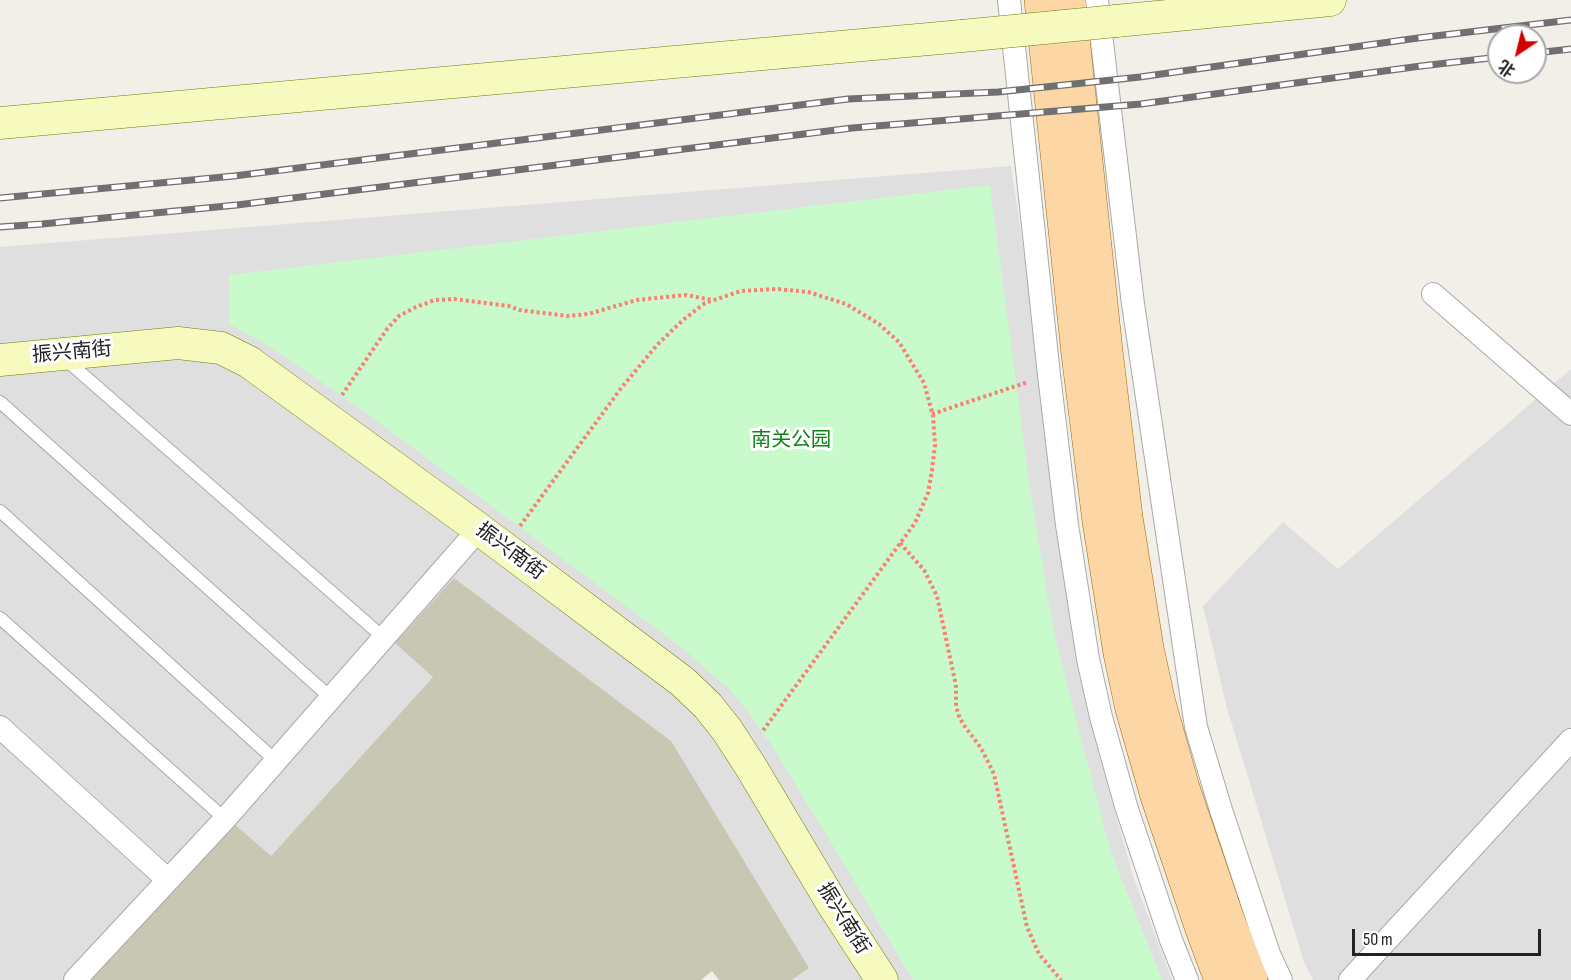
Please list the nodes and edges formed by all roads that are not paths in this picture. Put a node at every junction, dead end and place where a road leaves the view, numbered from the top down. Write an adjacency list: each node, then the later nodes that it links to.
1 (1009, 0): 24 (street)
2 (1041, 0): 25 (main road)
3 (1069, 0): 26 (main road)
4 (1330, 0): 5 (street)
5 (1107, 10): 6 (street, bridge); 27 (street)
6 (0, 123)
7 (1433, 294): 11 (street)
8 (60, 354): 9 (street, 振兴南街); 13 (street, 振兴南街); 15 (lane)
9 (0, 360)
10 (0, 402): 16 (lane)
11 (1571, 414)
12 (0, 511): 19 (lane)
13 (479, 529): 15 (street); 23 (street, 振兴南街)
14 (0, 618): 20 (lane)
15 (384, 638): 16 (street)
16 (331, 698): 19 (street)
17 (0, 727): 21 (street)
18 (1571, 740): 28 (street)
19 (276, 761): 20 (street)
20 (225, 819): 21 (street)
21 (168, 880): 22 (street)
22 (75, 980)
23 (882, 980)
24 (1187, 980)
25 (1221, 980)
26 (1251, 980)
27 (1281, 980)
28 (1350, 980)

